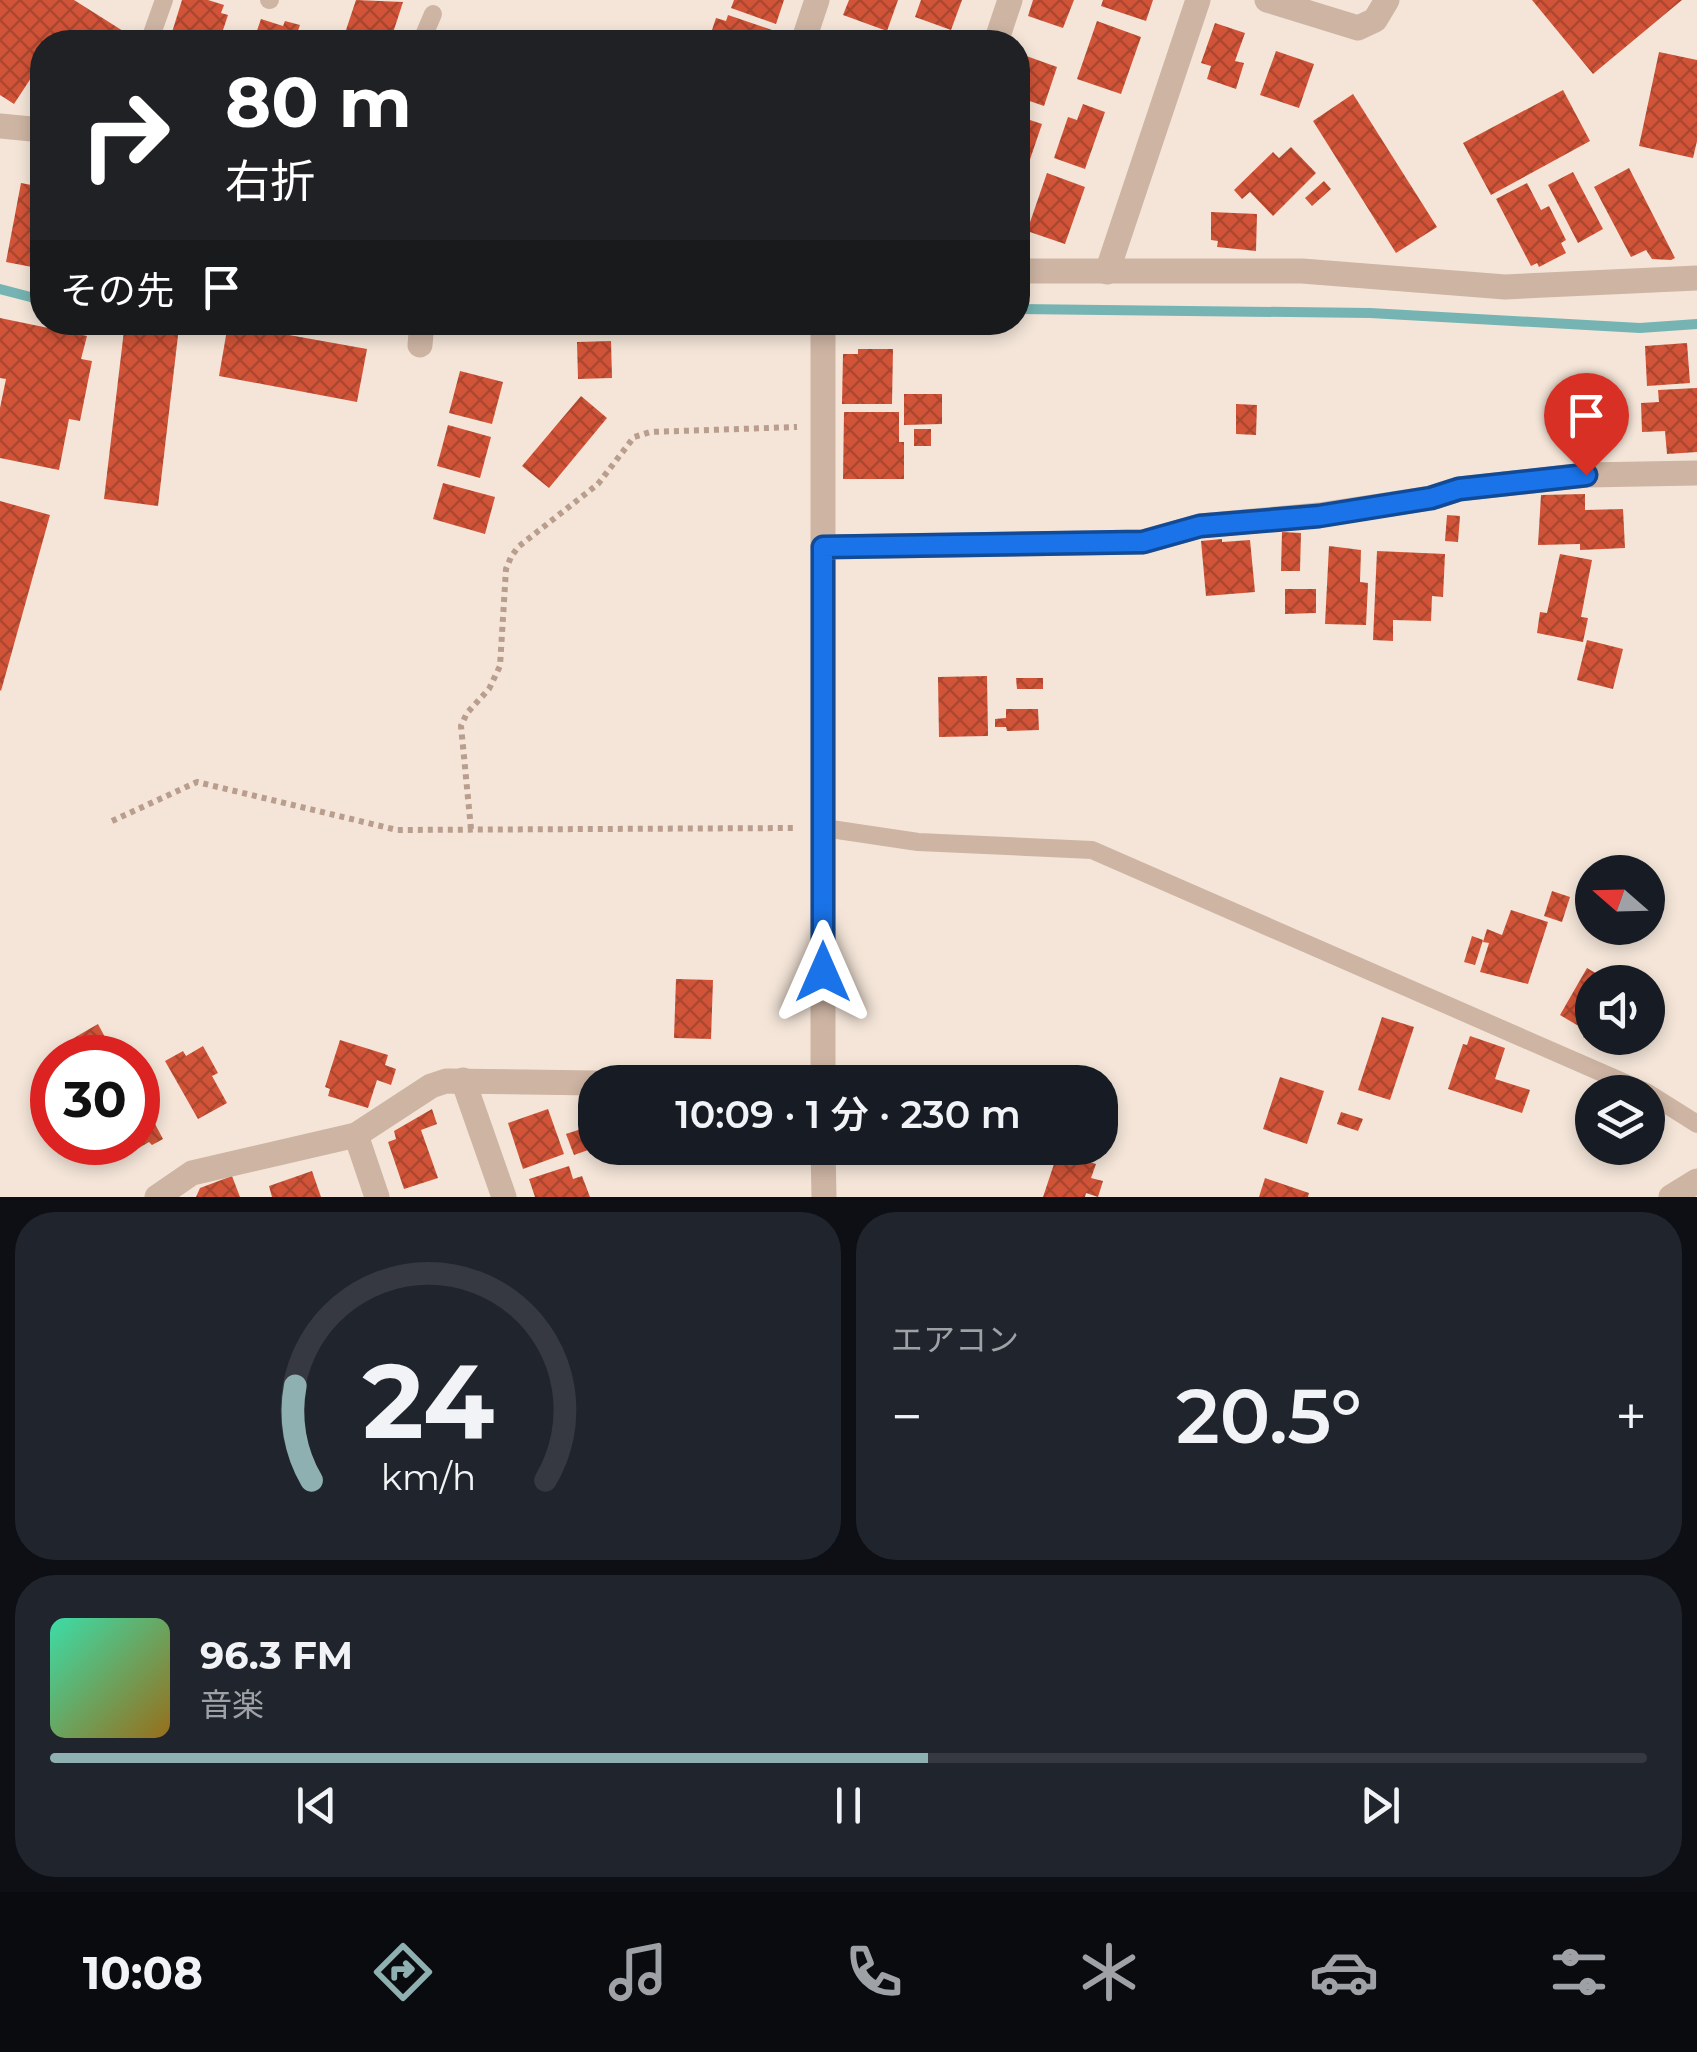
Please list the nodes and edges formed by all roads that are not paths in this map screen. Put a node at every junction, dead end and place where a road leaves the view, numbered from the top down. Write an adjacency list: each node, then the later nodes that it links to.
1 (164, 0): 8 (lane)
2 (817, 0): 10 (street)
3 (1010, 0): 11 (street)
4 (1198, 0): 15 (street)
5 (1267, 0): 6 (street)
6 (1387, 0)
7 (433, 14): 9 (lane)
8 (153, 30)
9 (426, 30)
10 (807, 30)
11 (1000, 30)
12 (0, 126): 13 (street)
13 (30, 129)
14 (1030, 270): 15 (street)
15 (1107, 272): 16 (street)
16 (1697, 278)
17 (824, 335): 19 (street)
18 (1697, 473): 19 (street)
19 (823, 547): 20 (street)
20 (824, 828): 21 (street); 22 (lane)
21 (823, 1065)
22 (1606, 1075)
23 (462, 1080): 24 (street); 27 (street); 31 (street)
24 (578, 1083)
25 (1665, 1104): 26 (lane)
26 (1697, 1124)
27 (356, 1135): 29 (street); 30 (street)
28 (823, 1165): 32 (street)
29 (162, 1196)
30 (377, 1197)
31 (504, 1197)
32 (824, 1197)

